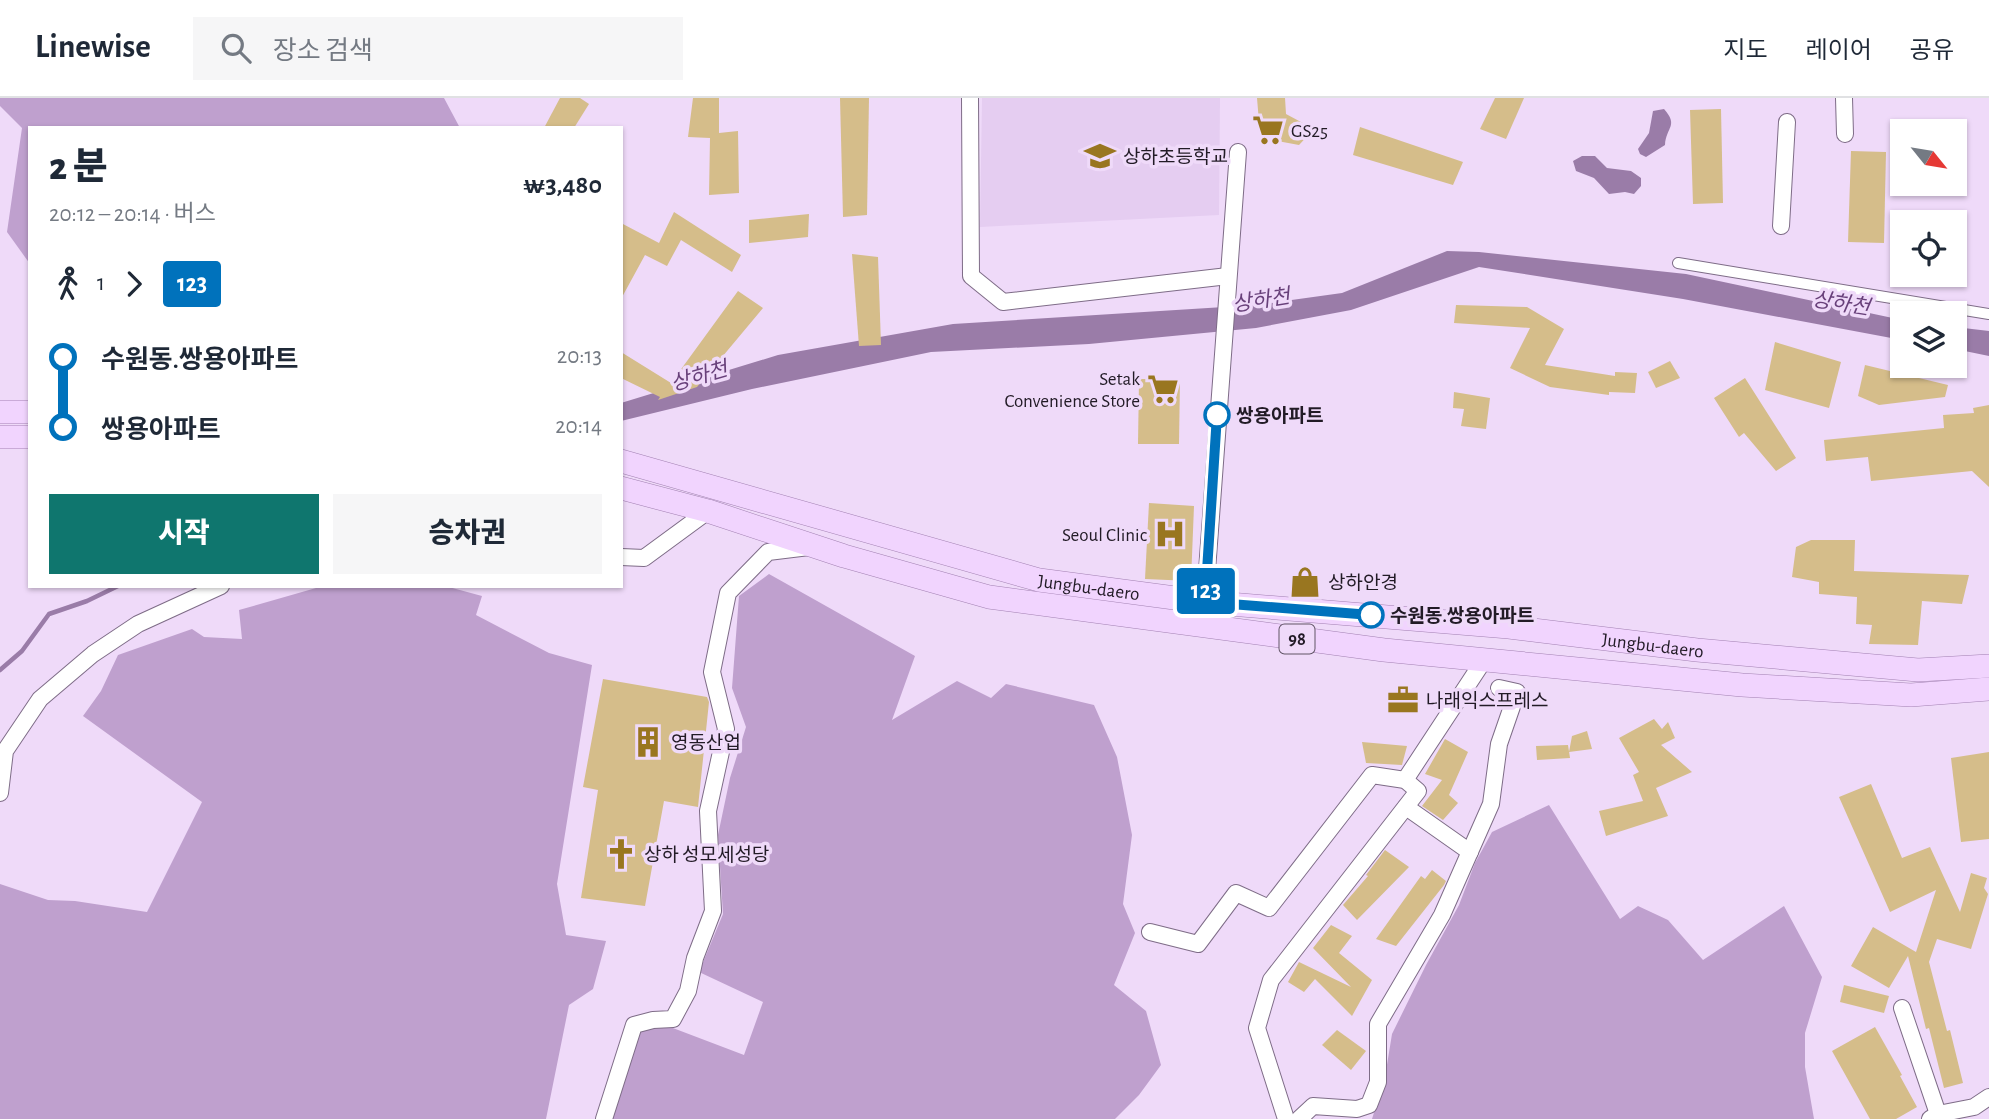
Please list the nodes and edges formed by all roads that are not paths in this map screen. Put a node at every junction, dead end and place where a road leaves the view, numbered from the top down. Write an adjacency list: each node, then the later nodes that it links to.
1 (970, 98): 8 (street)
2 (1844, 98): 4 (street)
3 (1787, 122): 6 (street)
4 (1845, 134)
5 (1238, 152): 8 (street)
6 (1781, 226)
7 (1678, 263): 9 (street)
8 (1228, 276): 22 (street)
9 (1989, 314)
10 (0, 412): 11 (main road)
11 (28, 412)
12 (0, 437): 13 (main road)
13 (28, 437)
14 (623, 462): 22 (main road, Jungbu-daero / 98)
15 (623, 489): 16 (main road, Jungbu-daero / 98)
16 (708, 512): 17 (main road, Jungbu-daero / 98); 20 (street)
17 (735, 520): 18 (main road, Jungbu-daero / 98); 19 (street)
18 (815, 547): 19 (street); 23 (main road, Jungbu-daero / 98)
19 (768, 552): 36 (street)
20 (623, 557)
21 (217, 588): 29 (street)
22 (1205, 602): 23 (street); 25 (main road, Jungbu-daero / 98)
23 (1203, 627): 24 (main road, Jungbu-daero / 98)
24 (1484, 660): 27 (main road, Jungbu-daero / 98); 28 (street)
25 (1989, 666)
26 (1499, 688): 31 (street)
27 (1989, 689)
28 (1405, 780): 30 (street); 32 (street)
29 (0, 793)
30 (1406, 807): 31 (street); 37 (street)
31 (1470, 852): 38 (street)
32 (1150, 932)
33 (1902, 1008): 35 (street)
34 (1989, 1097): 35 (street)
35 (1934, 1116)
36 (604, 1119)
37 (1286, 1119)
38 (1299, 1119)

